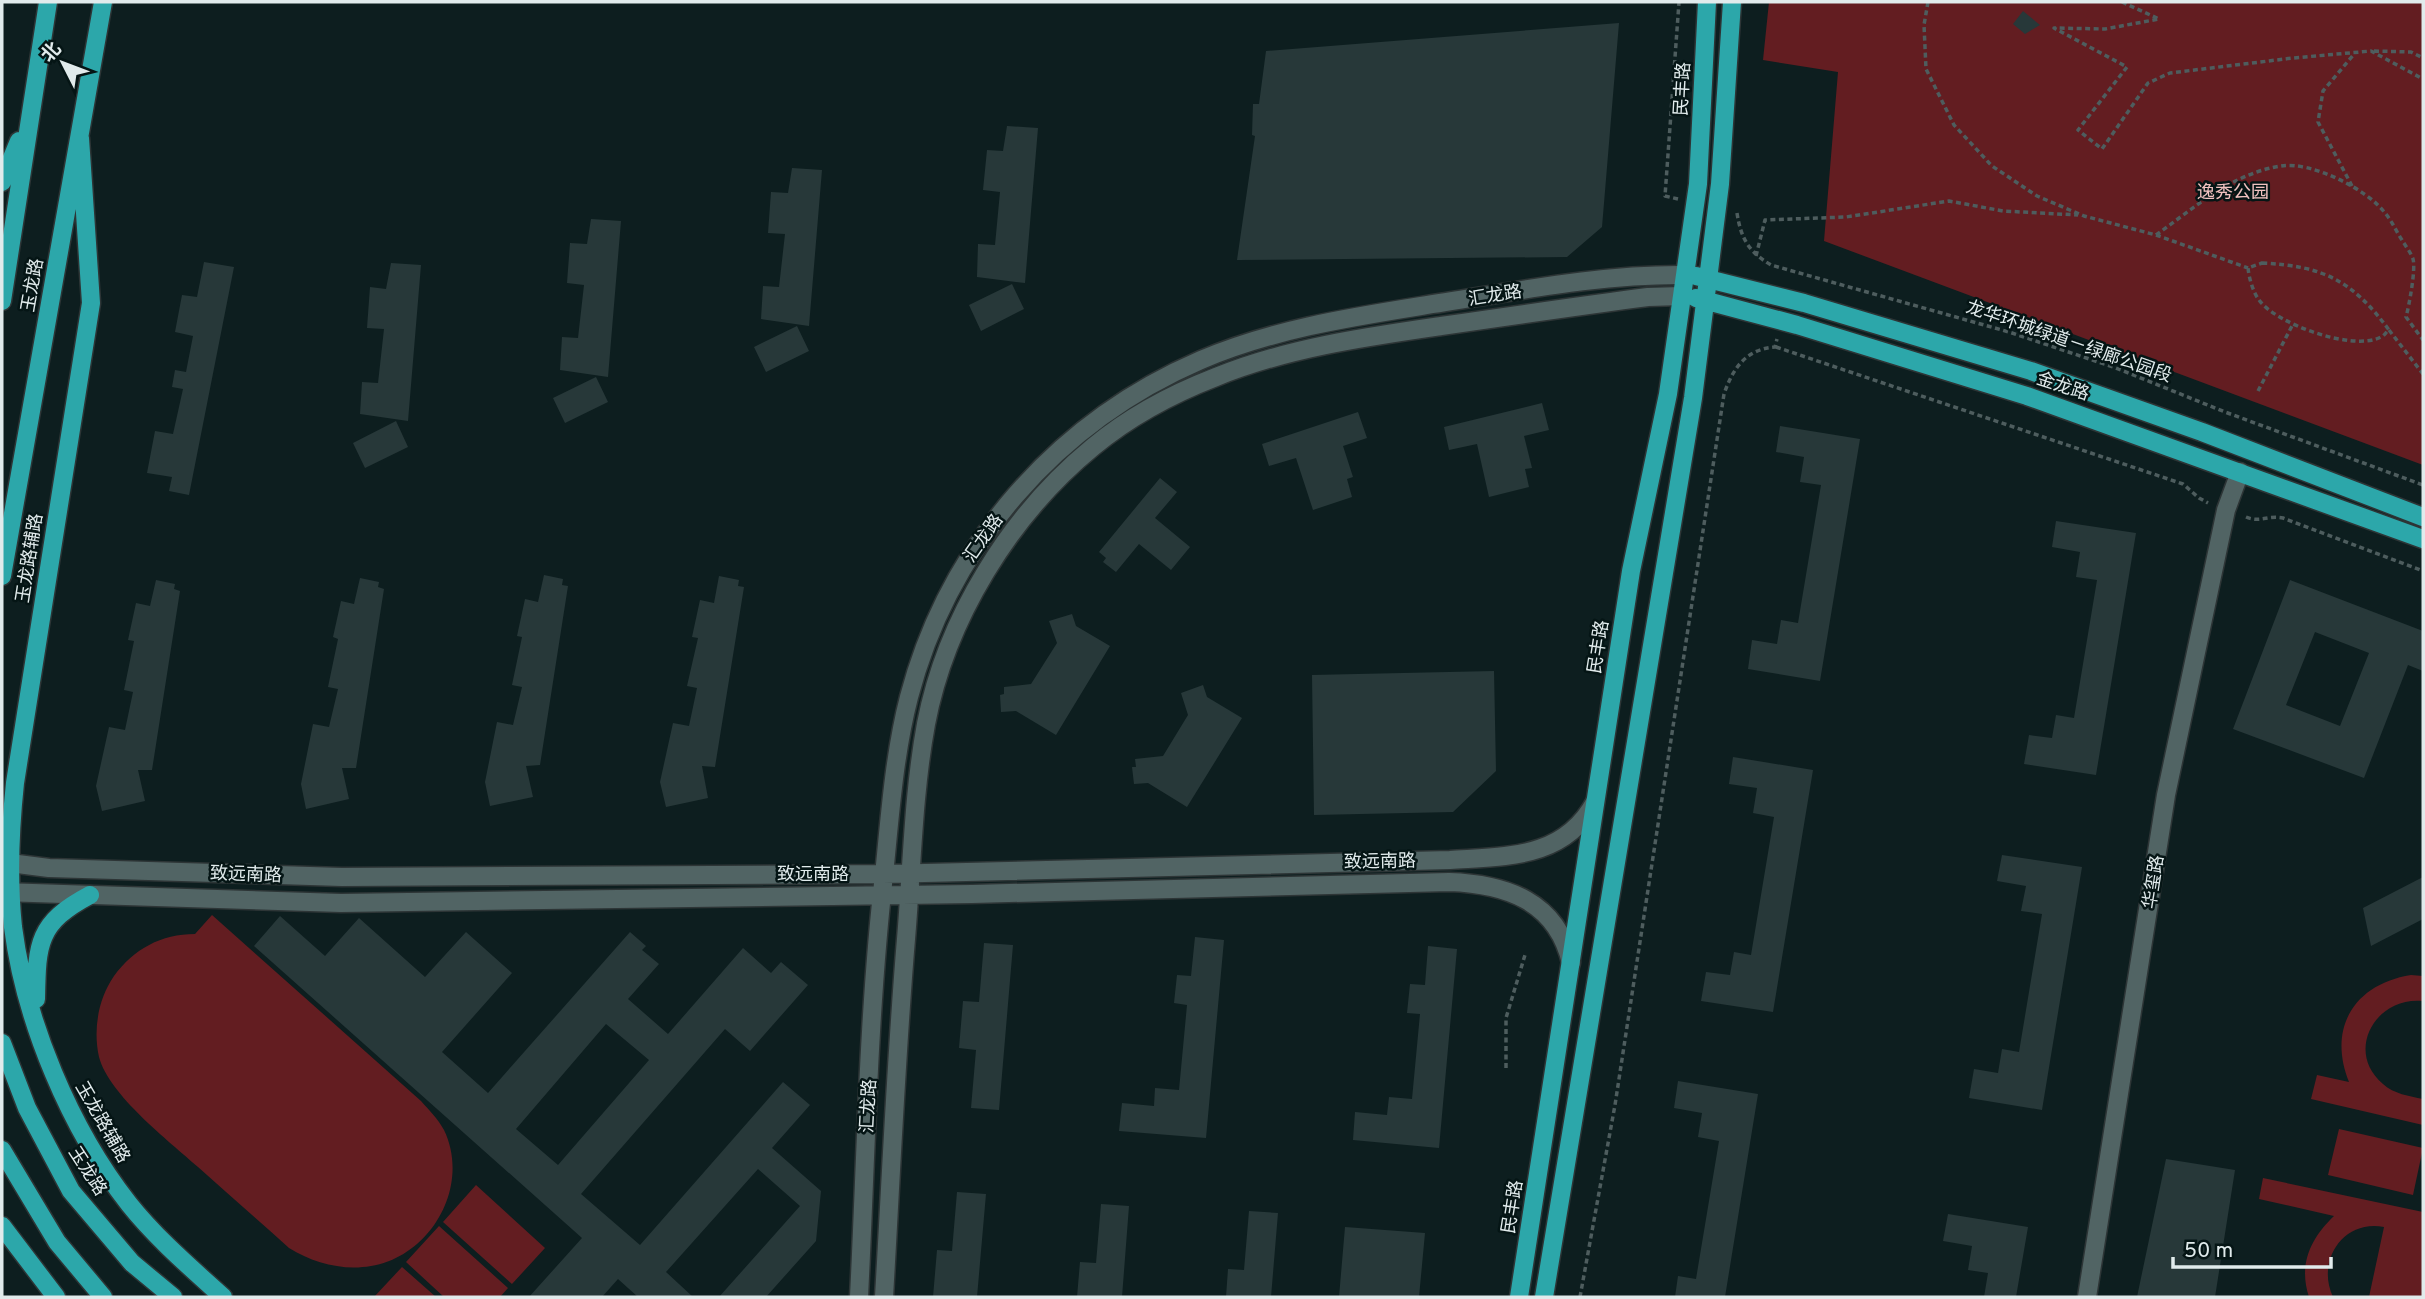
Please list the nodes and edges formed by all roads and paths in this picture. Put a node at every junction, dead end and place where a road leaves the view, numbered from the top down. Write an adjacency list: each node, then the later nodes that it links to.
1 (48, 2): 12 (main road, 玉龙路)
2 (103, 2): 13 (main road, 玉龙路)
3 (1679, 2): 16 (path)
4 (1707, 2): 22 (main road, 民丰路)
5 (1732, 2): 23 (main road)
6 (1928, 2): 18 (path)
7 (2122, 2): 9 (path)
8 (2371, 51): 9 (path); 10 (path); 11 (path)
9 (2355, 53): 15 (path)
10 (2423, 58)
11 (2423, 79)
12 (30, 106): 14 (main road); 26 (main road, 玉龙路)
13 (79, 138): 41 (main road, 玉龙路); 43 (main road, 玉龙路辅路)
14 (2, 182)
15 (2353, 188): 19 (path); 30 (path)
16 (1682, 200)
17 (1729, 210): 20 (path)
18 (2084, 216): 19 (path); 20 (path)
19 (2156, 235): 21 (path)
20 (1756, 256): 35 (path, 龙华环城绿道－绿廊公园段)
21 (2248, 268): 27 (path); 28 (path)
22 (1685, 275): 23 (main road, 金龙路); 24 (main road, 民丰路); 45 (street, 汇龙路)
23 (1708, 278): 25 (main road); 38 (main road, 金龙路)
24 (1682, 296): 25 (main road, 金龙路); 42 (main road, 民丰路); 44 (street, 汇龙路)
25 (1705, 299): 34 (main road, 金龙路); 66 (main road)
26 (2, 301)
27 (2293, 324): 28 (path); 33 (path)
28 (2389, 330): 32 (path)
29 (1778, 334): 31 (path)
30 (2423, 340)
31 (1775, 346): 36 (path); 67 (path)
32 (2423, 374)
33 (2258, 391)
34 (2241, 472): 39 (main road, 金龙路); 68 (street, 华玺路)
35 (2423, 485)
36 (2210, 503)
37 (2246, 517): 40 (path)
38 (2423, 517)
39 (2423, 539)
40 (2423, 571)
41 (2, 576)
42 (1595, 802): 44 (street, 致远南路); 53 (main road, 民丰路)
43 (6, 863): 45 (street, 致远南路); 46 (main road, 玉龙路辅路)
44 (911, 873): 45 (street, 致远南路); 49 (street, 汇龙路)
45 (884, 874): 48 (street, 汇龙路)
46 (6, 892): 47 (street, 致远南路); 52 (main road, 玉龙路辅路)
47 (90, 895): 48 (street, 致远南路); 54 (main road)
48 (881, 895): 49 (street, 致远南路); 63 (street, 汇龙路)
49 (909, 895): 53 (street, 致远南路); 64 (street, 汇龙路)
50 (2, 942): 52 (main road)
51 (1525, 955): 56 (path)
52 (18, 956): 54 (main road, 玉龙路辅路)
53 (1570, 963): 65 (main road, 民丰路)
54 (35, 1020): 62 (main road, 玉龙路辅路)
55 (2, 1043): 61 (main road, 玉龙路)
56 (1506, 1068)
57 (2, 1150): 60 (main road)
58 (2, 1226): 59 (main road)
59 (56, 1297)
60 (103, 1297)
61 (173, 1297)
62 (223, 1297)
63 (859, 1297)
64 (884, 1297)
65 (1519, 1297)
66 (1544, 1297)
67 (1580, 1297)
68 (2087, 1297)

